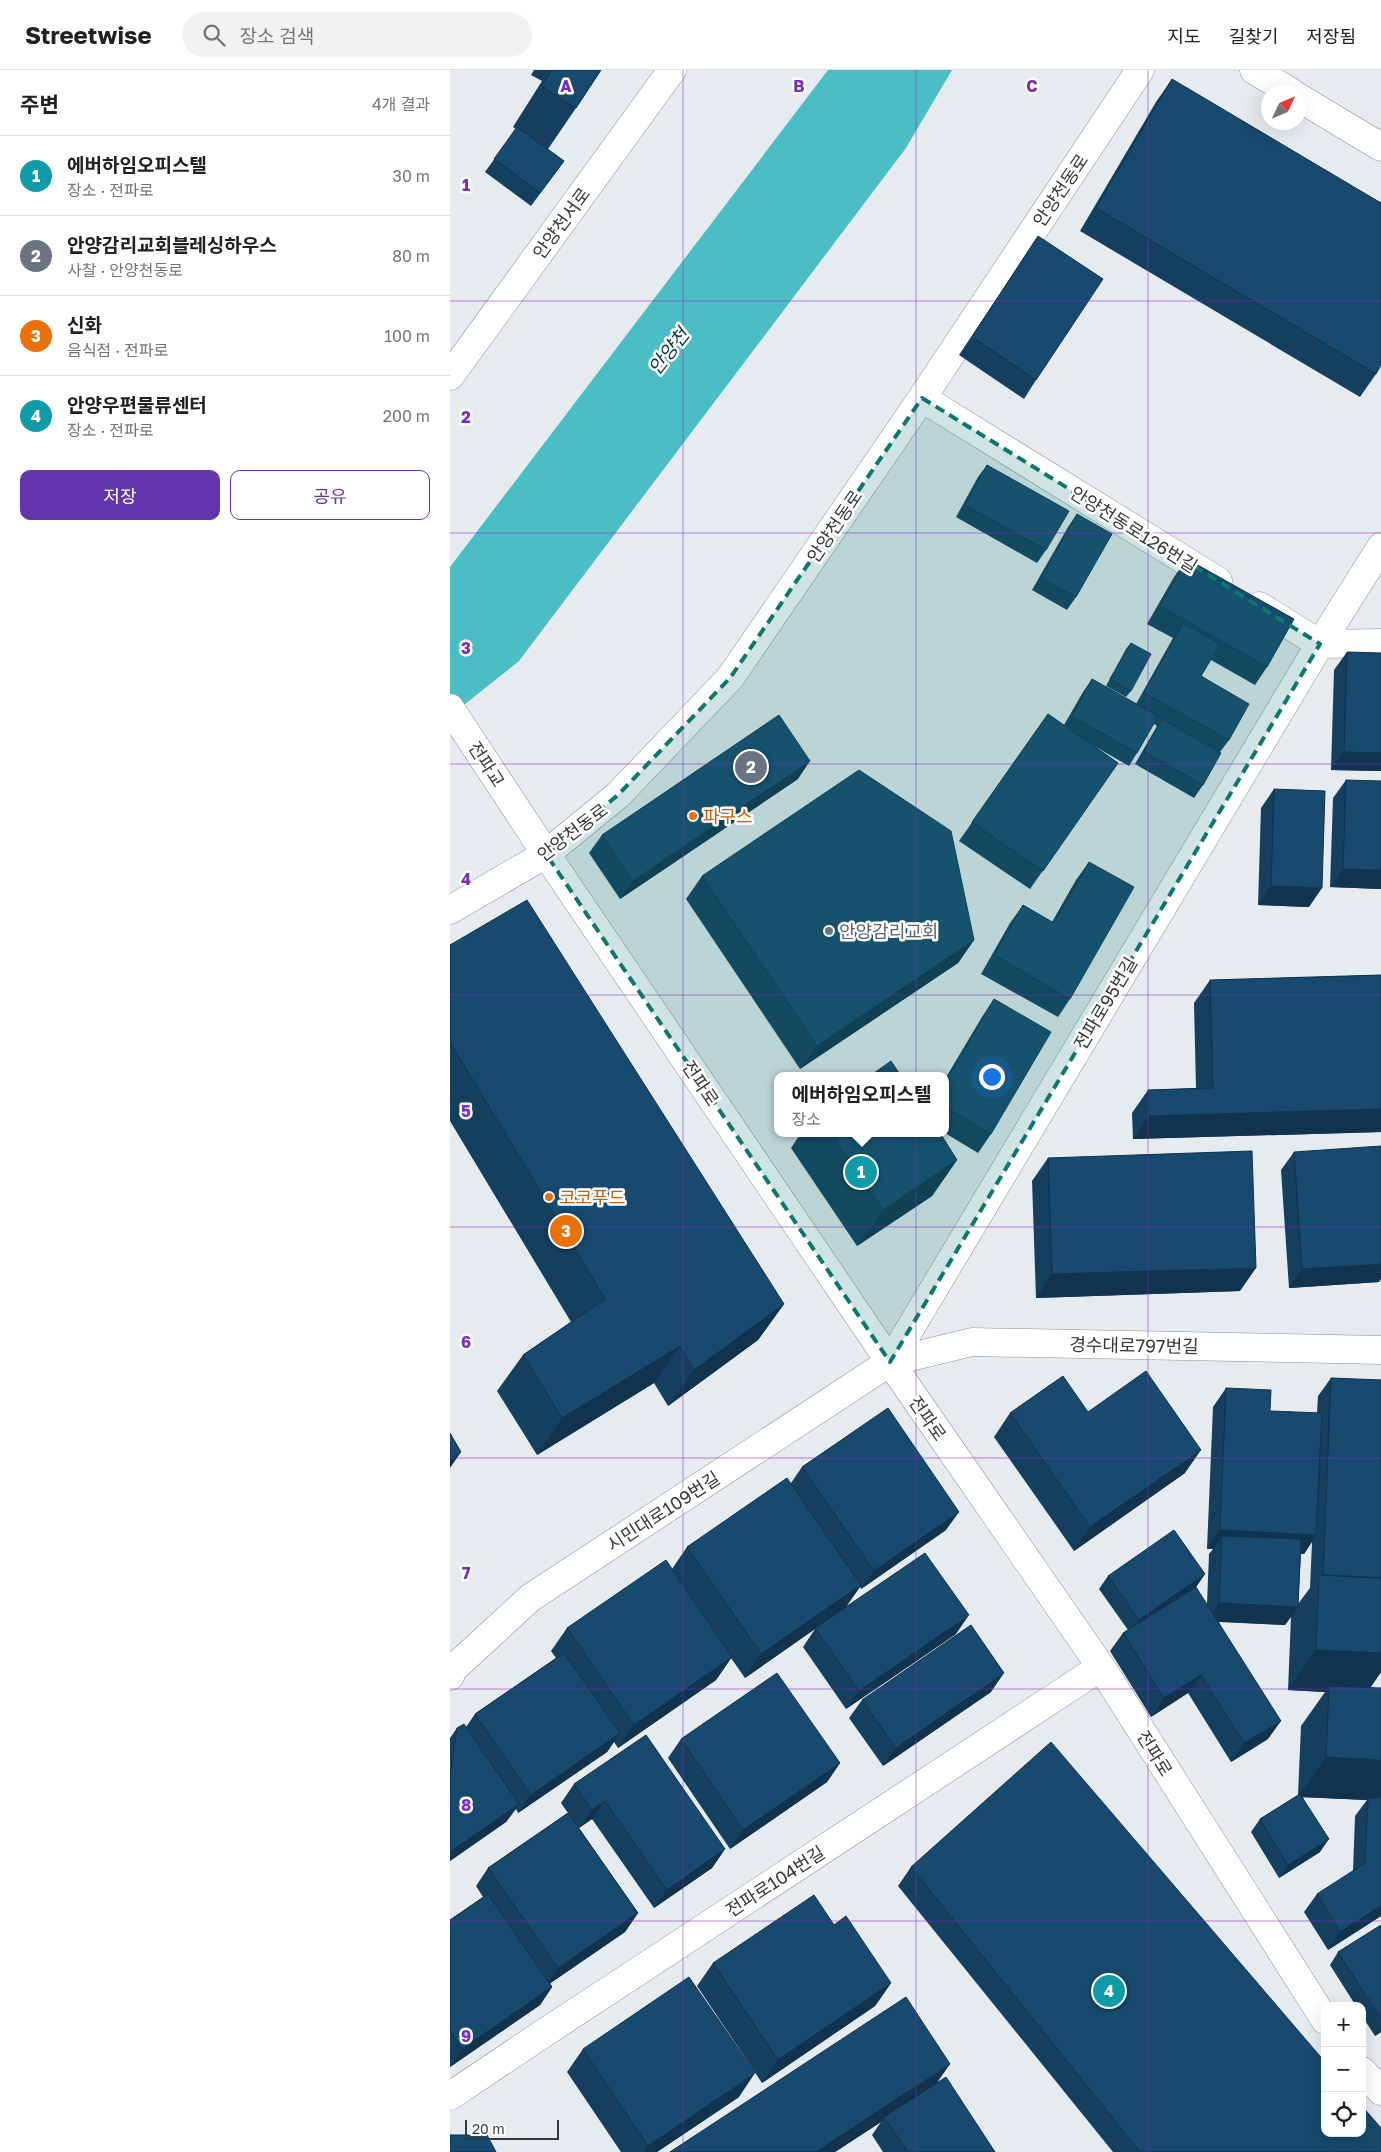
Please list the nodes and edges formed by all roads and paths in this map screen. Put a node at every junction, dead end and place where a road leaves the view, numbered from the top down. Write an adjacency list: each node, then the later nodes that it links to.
1 (672, 70): 7 (street, 안양천서로)
2 (1140, 70): 8 (street, 안양천동로)
3 (1254, 70): 4 (street)
4 (1279, 85)
5 (1306, 102): 6 (street)
6 (1381, 147)
7 (450, 376)
8 (922, 398): 11 (street, 안양천동로126번길); 14 (street, 안양천동로)
9 (1381, 547): 11 (street, 전파로95번길)
10 (1381, 643): 11 (street)
11 (1320, 644): 17 (street, 전파로95번길)
12 (450, 708): 13 (street, 전파교)
13 (524, 820): 14 (street, 전파로)
14 (546, 854): 15 (street, 안양천동로); 17 (street, 전파로)
15 (450, 910)
16 (1381, 1350): 17 (street, 경수대로797번길)
17 (890, 1362): 18 (street, 전파로); 19 (street, 시민대로109번길)
18 (1101, 1667): 20 (street, 전파로); 23 (street, 전파로104번길)
19 (450, 1676)
20 (1321, 2014)
21 (1366, 2075): 22 (street)
22 (1381, 2091)
23 (450, 2096)

